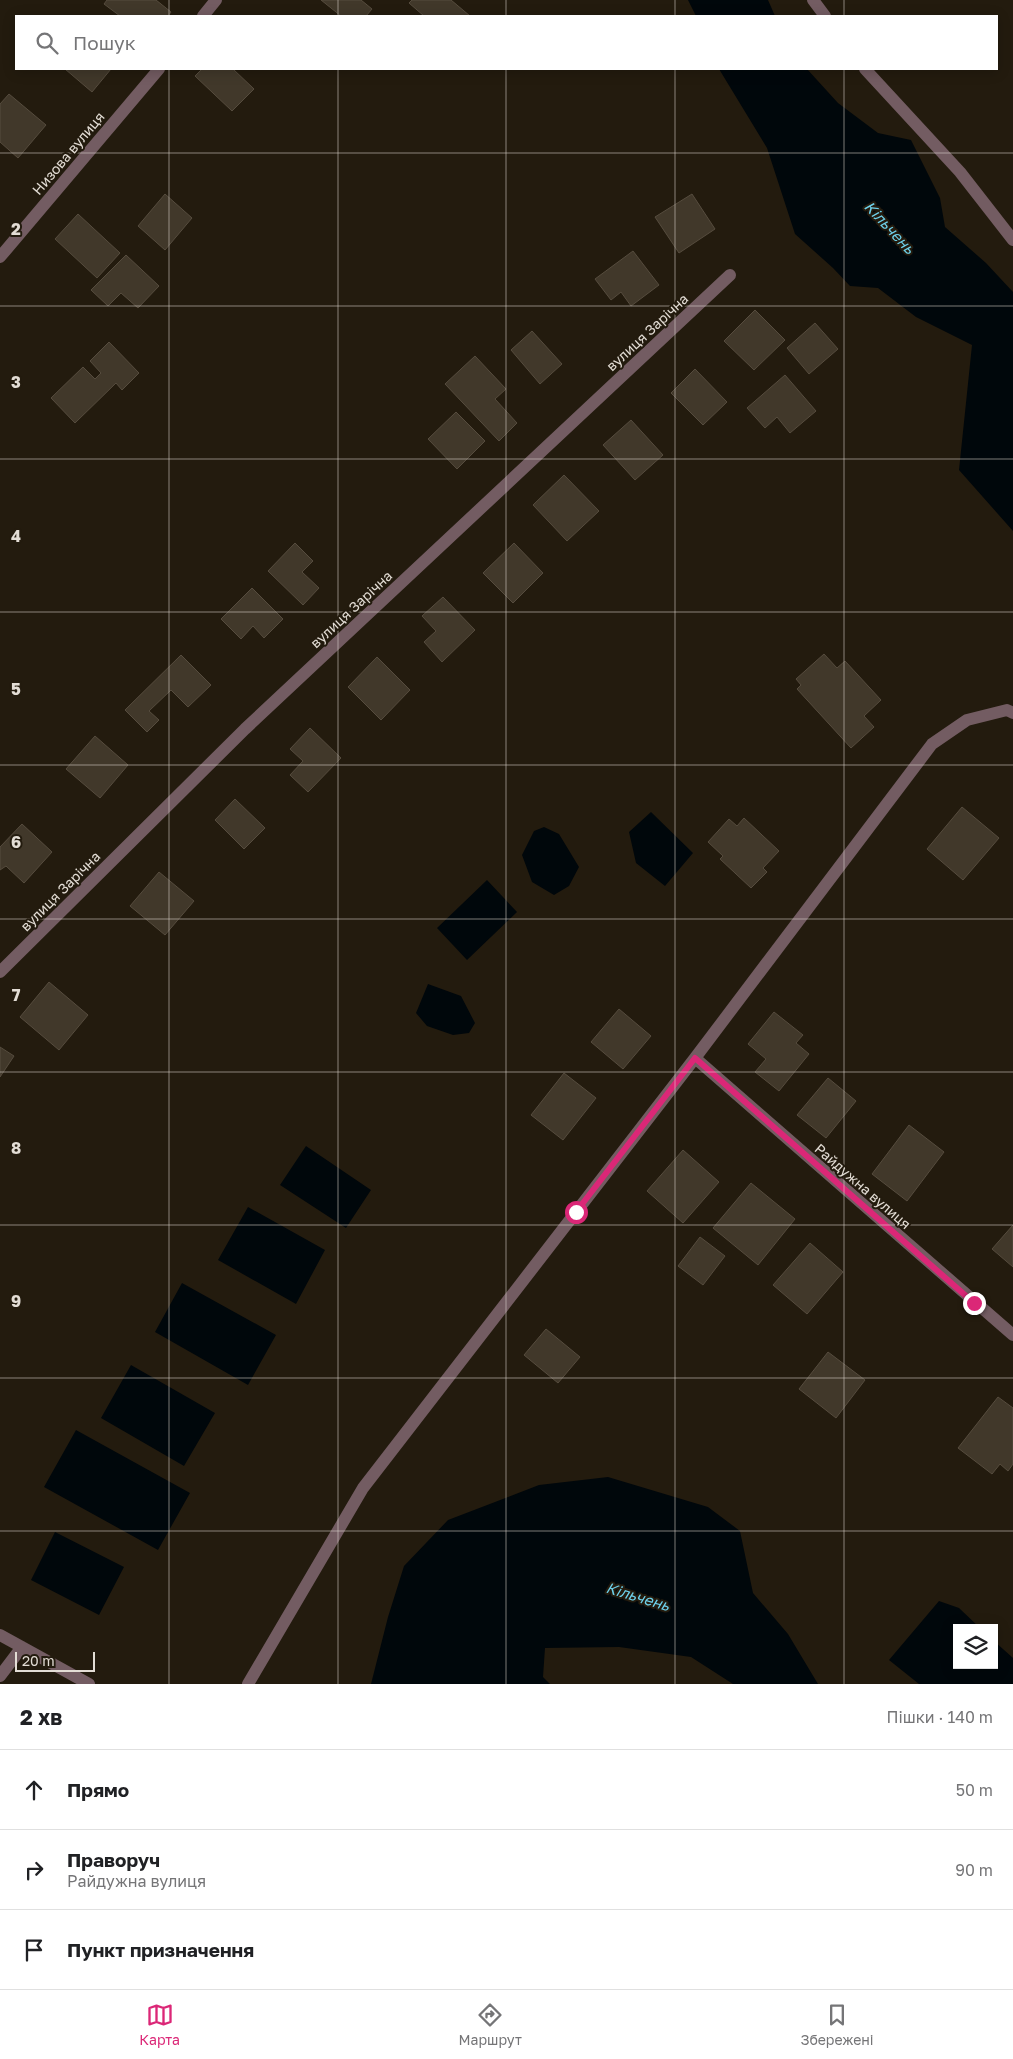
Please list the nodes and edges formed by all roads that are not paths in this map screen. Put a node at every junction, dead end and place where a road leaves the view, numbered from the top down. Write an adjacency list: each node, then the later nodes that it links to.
1 (216, 0): 3 (street)
2 (813, 0): 4 (street)
3 (204, 15)
4 (824, 15)
5 (157, 70): 8 (street, Низова вулиця)
6 (866, 70): 7 (street)
7 (1013, 240)
8 (0, 257)
9 (730, 275): 11 (street, вулиця Зарічна)
10 (1013, 713): 12 (street)
11 (0, 972)
12 (695, 1058): 13 (street, Райдужна вулиця); 18 (street)
13 (1013, 1335)
14 (0, 1635): 15 (street)
15 (22, 1647): 16 (street); 17 (street)
16 (0, 1676)
17 (89, 1684)
18 (248, 1684)

